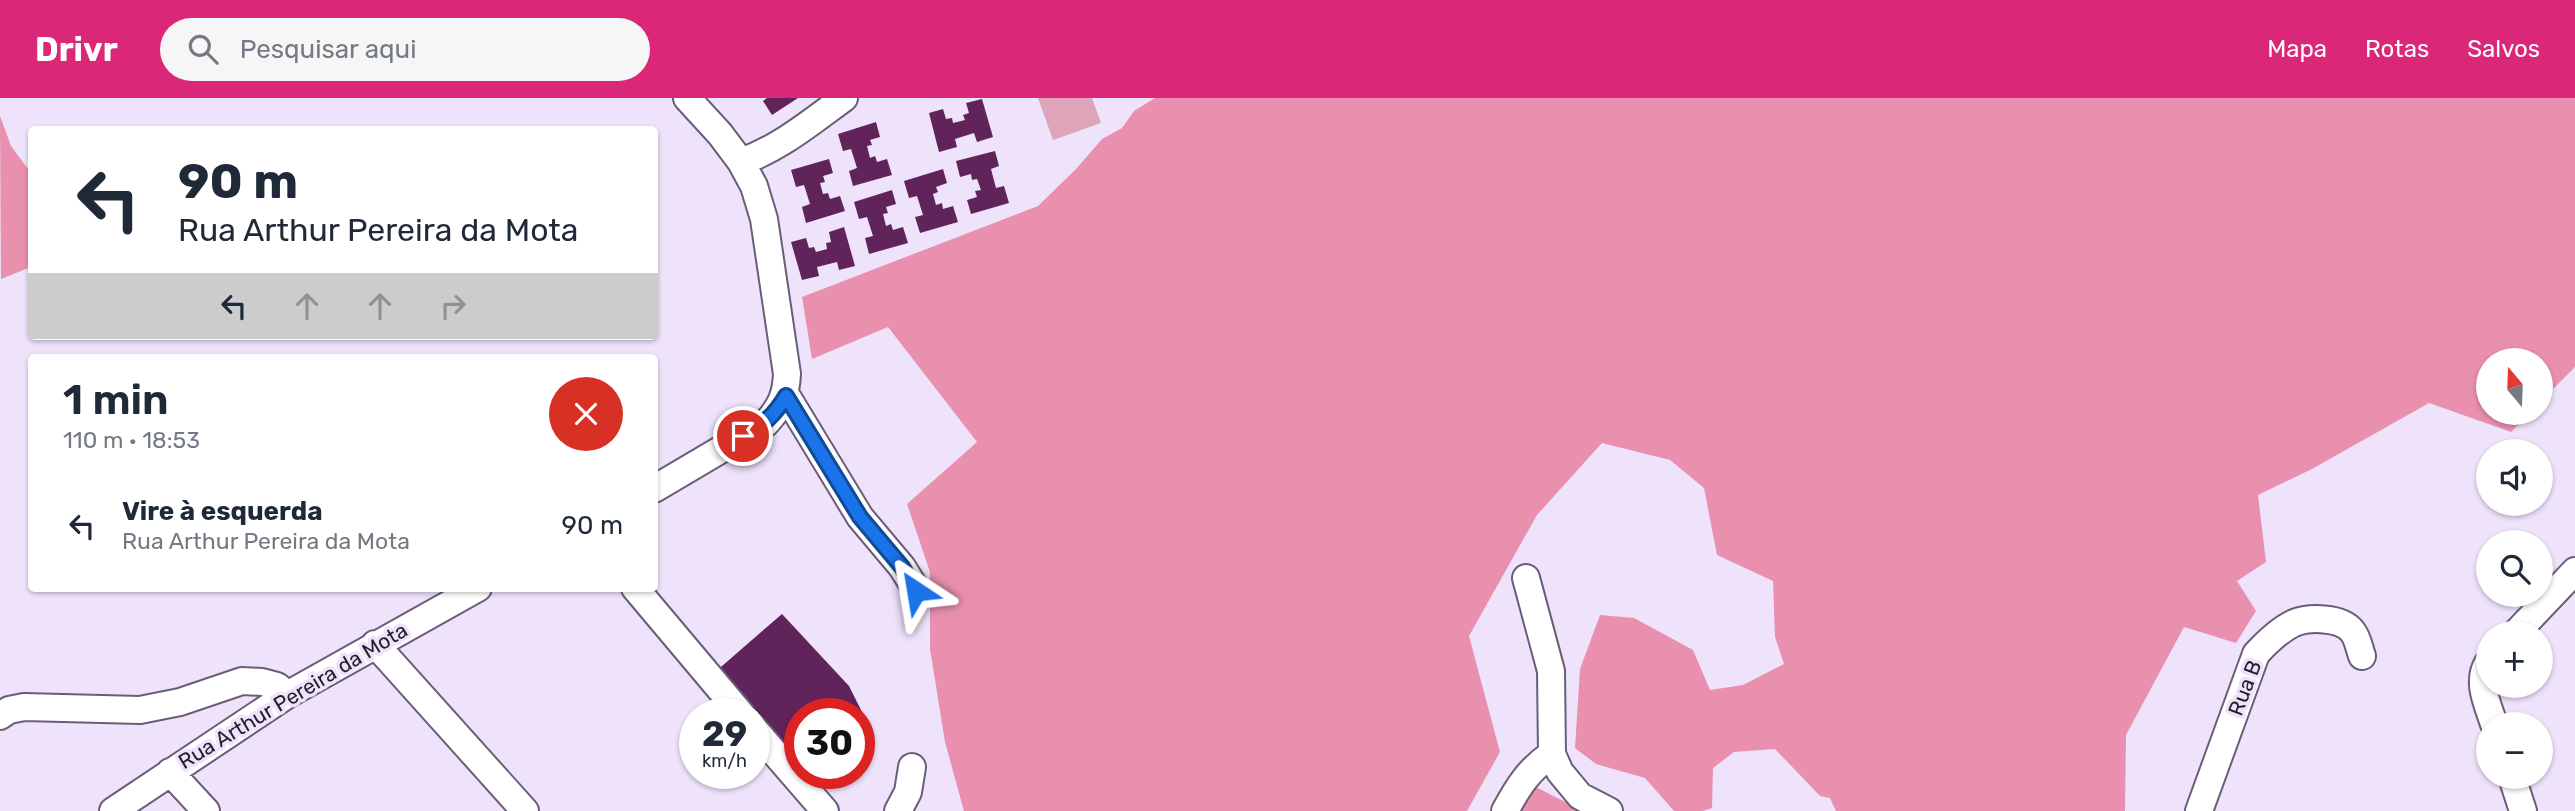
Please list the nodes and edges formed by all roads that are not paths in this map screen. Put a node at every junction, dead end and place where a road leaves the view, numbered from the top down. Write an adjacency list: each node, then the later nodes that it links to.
1 (687, 98): 3 (street)
2 (844, 98): 3 (street)
3 (741, 162): 4 (street)
4 (786, 396): 5 (street); 8 (street)
5 (658, 487)
6 (2575, 572): 11 (street)
7 (1525, 578): 18 (street)
8 (916, 591)
9 (471, 592): 12 (street, Rua Arthur Pereira da Mota)
10 (638, 592): 15 (street)
11 (2528, 621)
12 (375, 644): 14 (street, Rua Arthur Pereira da Mota); 25 (street)
13 (2362, 656): 30 (street, Rua B)
14 (287, 695): 16 (street); 20 (street, Rua Arthur Pereira da Mota)
15 (728, 698)
16 (12, 711)
17 (770, 747): 26 (street)
18 (1552, 754): 28 (street); 29 (street)
19 (912, 766): 27 (street)
20 (170, 772): 22 (street, Rua Arthur Pereira da Mota); 24 (street)
21 (2516, 789): 31 (street)
22 (140, 802): 23 (street, Rua Arthur Pereira da Mota)
23 (113, 811)
24 (206, 811)
25 (525, 811)
26 (825, 811)
27 (898, 811)
28 (1505, 811)
29 (1609, 811)
30 (2199, 811)
31 (2524, 811)

